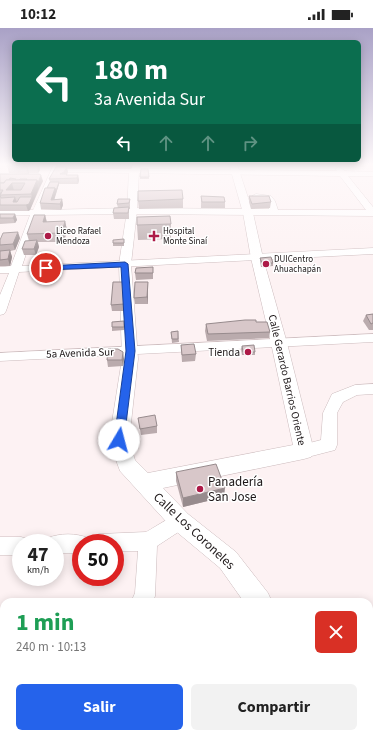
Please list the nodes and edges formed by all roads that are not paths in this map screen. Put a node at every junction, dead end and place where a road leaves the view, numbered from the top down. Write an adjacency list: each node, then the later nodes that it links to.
1 (42, 197): 7 (street)
2 (133, 197): 6 (main road)
3 (243, 197): 9 (main road, Calle Gerardo Barrios Oriente)
4 (269, 197): 10 (street)
5 (361, 197): 11 (street)
6 (132, 211): 7 (street); 9 (street); 14 (main road)
7 (36, 212): 8 (street); 15 (street)
8 (0, 213)
9 (248, 213): 10 (street); 13 (main road, Calle Gerardo Barrios Oriente)
10 (275, 213): 11 (street)
11 (373, 213)
12 (373, 251): 13 (street)
13 (257, 258): 14 (street); 19 (main road, Calle Gerardo Barrios Oriente)
14 (125, 264): 15 (street); 20 (main road)
15 (15, 269): 16 (street); 17 (street)
16 (0, 270)
17 (0, 311)
18 (373, 338): 19 (street, 5a Avenida Sur)
19 (280, 343): 20 (street, 5a Avenida Sur); 23 (main road, Calle Gerardo Barrios Oriente)
20 (130, 351): 21 (street, 5a Avenida Sur); 24 (main road, Calle Los Coroneles)
21 (0, 357)
22 (373, 389): 23 (street)
23 (304, 451): 24 (main road, Calle Gerardo Barrios Oriente)
24 (143, 483): 25 (main road, Calle Los Coroneles)
25 (180, 521): 26 (street); 31 (main road, Calle Los Coroneles)
26 (148, 541): 27 (street); 30 (street)
27 (124, 542)
28 (0, 546): 29 (street)
29 (12, 546)
30 (143, 598)
31 (256, 598)

